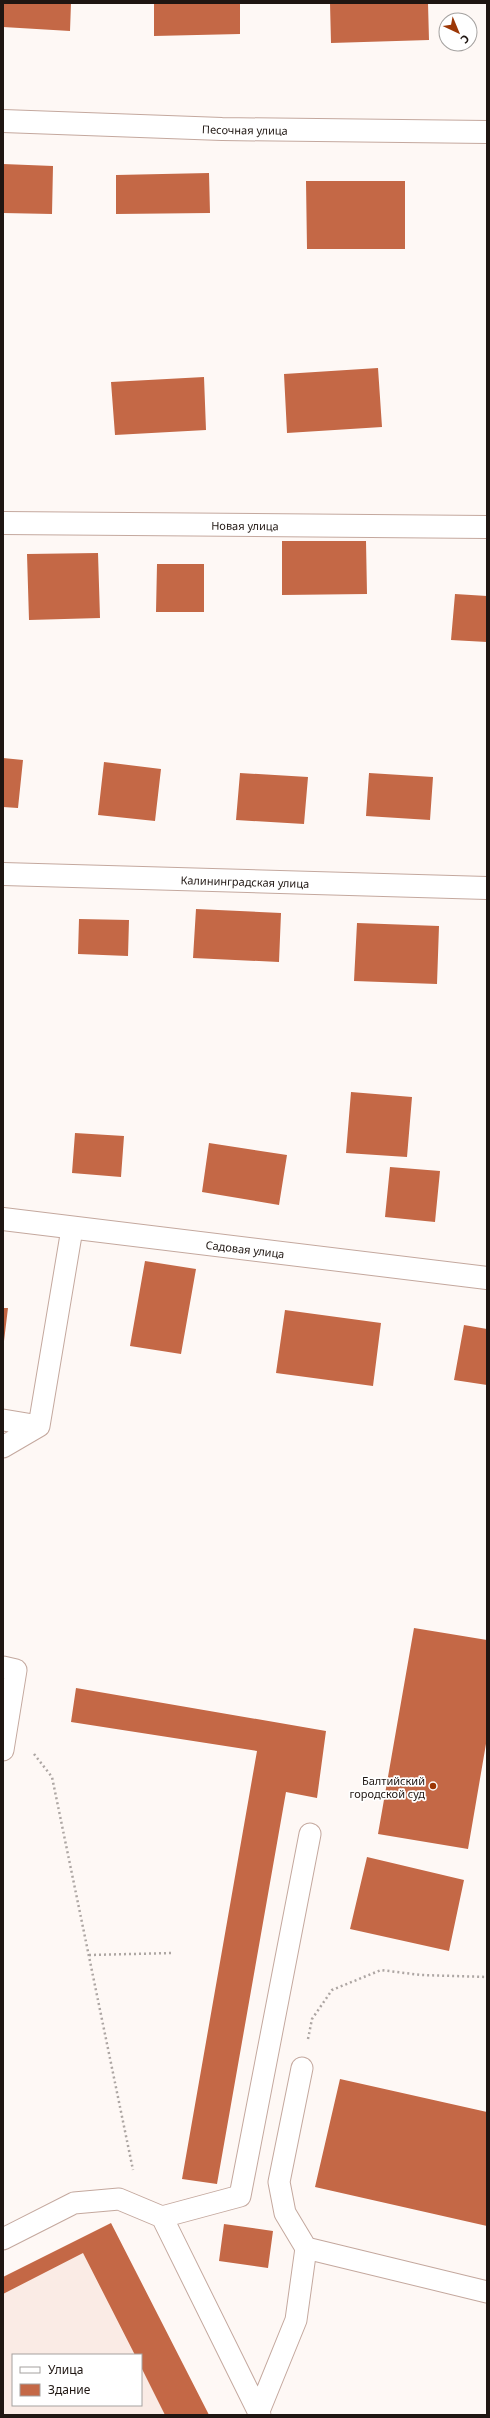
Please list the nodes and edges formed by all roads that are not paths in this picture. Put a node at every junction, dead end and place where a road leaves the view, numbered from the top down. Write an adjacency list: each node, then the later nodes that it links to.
1 (3, 121): 2 (street, Песочная улица)
2 (487, 132)
3 (3, 523): 4 (street, Новая улица)
4 (487, 527)
5 (3, 874): 6 (street, Калининградская улица)
6 (487, 888)
7 (3, 1219): 8 (street, Садовая улица)
8 (72, 1229): 9 (street, Садовая улица); 11 (lane)
9 (487, 1278)
10 (3, 1420): 11 (lane)
11 (39, 1426): 12 (lane)
12 (3, 1447)
13 (3, 1667): 14 (lane)
14 (3, 1750)
15 (310, 1834): 17 (lane)
16 (302, 2068): 19 (lane)
17 (162, 2217): 18 (lane); 21 (lane)
18 (3, 2239)
19 (306, 2248): 20 (lane); 21 (lane)
20 (487, 2292)
21 (259, 2413)

